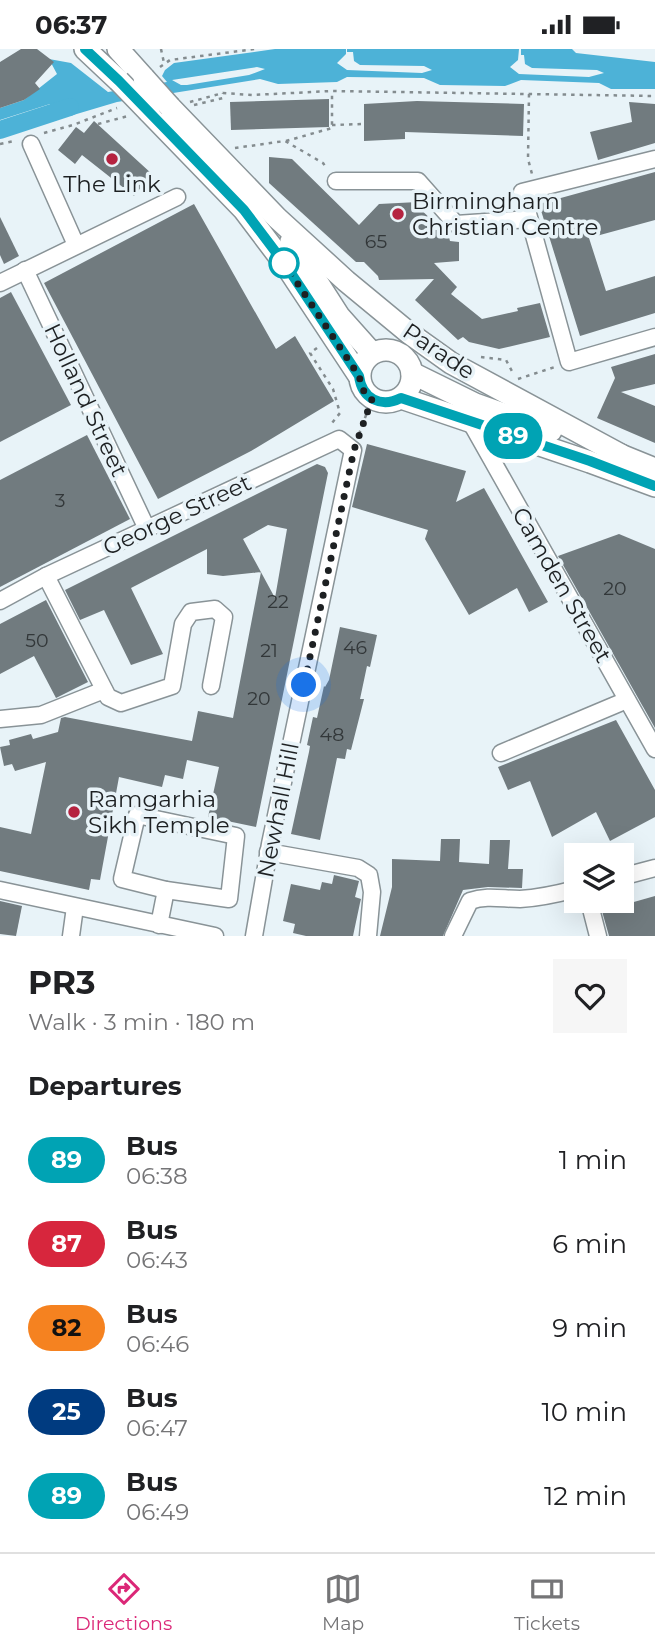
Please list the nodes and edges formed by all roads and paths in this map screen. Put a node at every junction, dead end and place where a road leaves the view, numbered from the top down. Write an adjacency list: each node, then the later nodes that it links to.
1 (85, 49): 12 (main road, bridge)
2 (118, 49): 6 (main road)
3 (161, 49): 5 (path)
4 (255, 49): 5 (path)
5 (164, 64): 6 (path)
6 (144, 78): 12 (main road, bridge)
7 (332, 91): 8 (path); 9 (path); 15 (path)
8 (223, 93): 12 (path); 12 (path)
9 (529, 94): 10 (path); 23 (path)
10 (655, 96)
11 (124, 104): 16 (path)
12 (164, 111): 13 (path); 19 (main road, Parade); 31 (main road)
13 (98, 124)
14 (364, 124): 15 (path)
15 (331, 125): 17 (path)
16 (29, 140): 18 (path); 27 (street)
17 (285, 141): 19 (path); 21 (path)
18 (0, 144)
19 (214, 152): 25 (main road, Parade)
20 (655, 159): 23 (street)
21 (323, 163)
22 (336, 181): 26 (street)
23 (528, 191): 26 (street)
24 (177, 197): 27 (street)
25 (277, 218): 32 (main road, Parade); 38 (main road, Parade)
26 (529, 219): 34 (street)
27 (76, 245): 28 (street)
28 (25, 270): 29 (street); 47 (street, Holland Street)
29 (0, 283)
30 (655, 337): 34 (street)
31 (332, 338): 36 (main road); 42 (path)
32 (372, 353): 35 (main road); 36 (main road)
33 (470, 355): 37 (path)
34 (569, 362): 37 (path)
35 (412, 373): 39 (main road); 44 (main road)
36 (359, 376): 40 (main road)
37 (516, 379): 38 (path)
38 (483, 380): 44 (main road, Parade)
39 (401, 398): 40 (main road); 41 (main road)
40 (372, 399): 43 (path)
41 (470, 421): 46 (main road); 52 (street, Camden Street)
42 (339, 439): 43 (street); 47 (street, George Street)
43 (354, 450): 56 (street, Newhall Hill)
44 (621, 455): 45 (main road)
45 (655, 469)
46 (655, 486)
47 (147, 529): 48 (street, George Street)
48 (46, 576): 49 (street, George Street); 51 (street)
49 (0, 601)
50 (211, 686): 51 (street)
51 (104, 690): 53 (street)
52 (628, 700): 54 (street, Camden Street); 55 (street)
53 (0, 719)
54 (655, 749)
55 (501, 753)
56 (268, 852): 67 (street, Newhall Hill); 68 (street)
57 (655, 868): 58 (street)
58 (634, 874)
59 (166, 890): 59 (street); 64 (street)
60 (0, 891): 62 (street)
61 (564, 892): 69 (street)
62 (75, 908): 64 (street); 65 (street)
63 (592, 913): 70 (street)
64 (159, 925): 66 (street)
65 (71, 936)
66 (215, 936)
67 (254, 936)
68 (368, 936)
69 (453, 936)
70 (598, 936)

